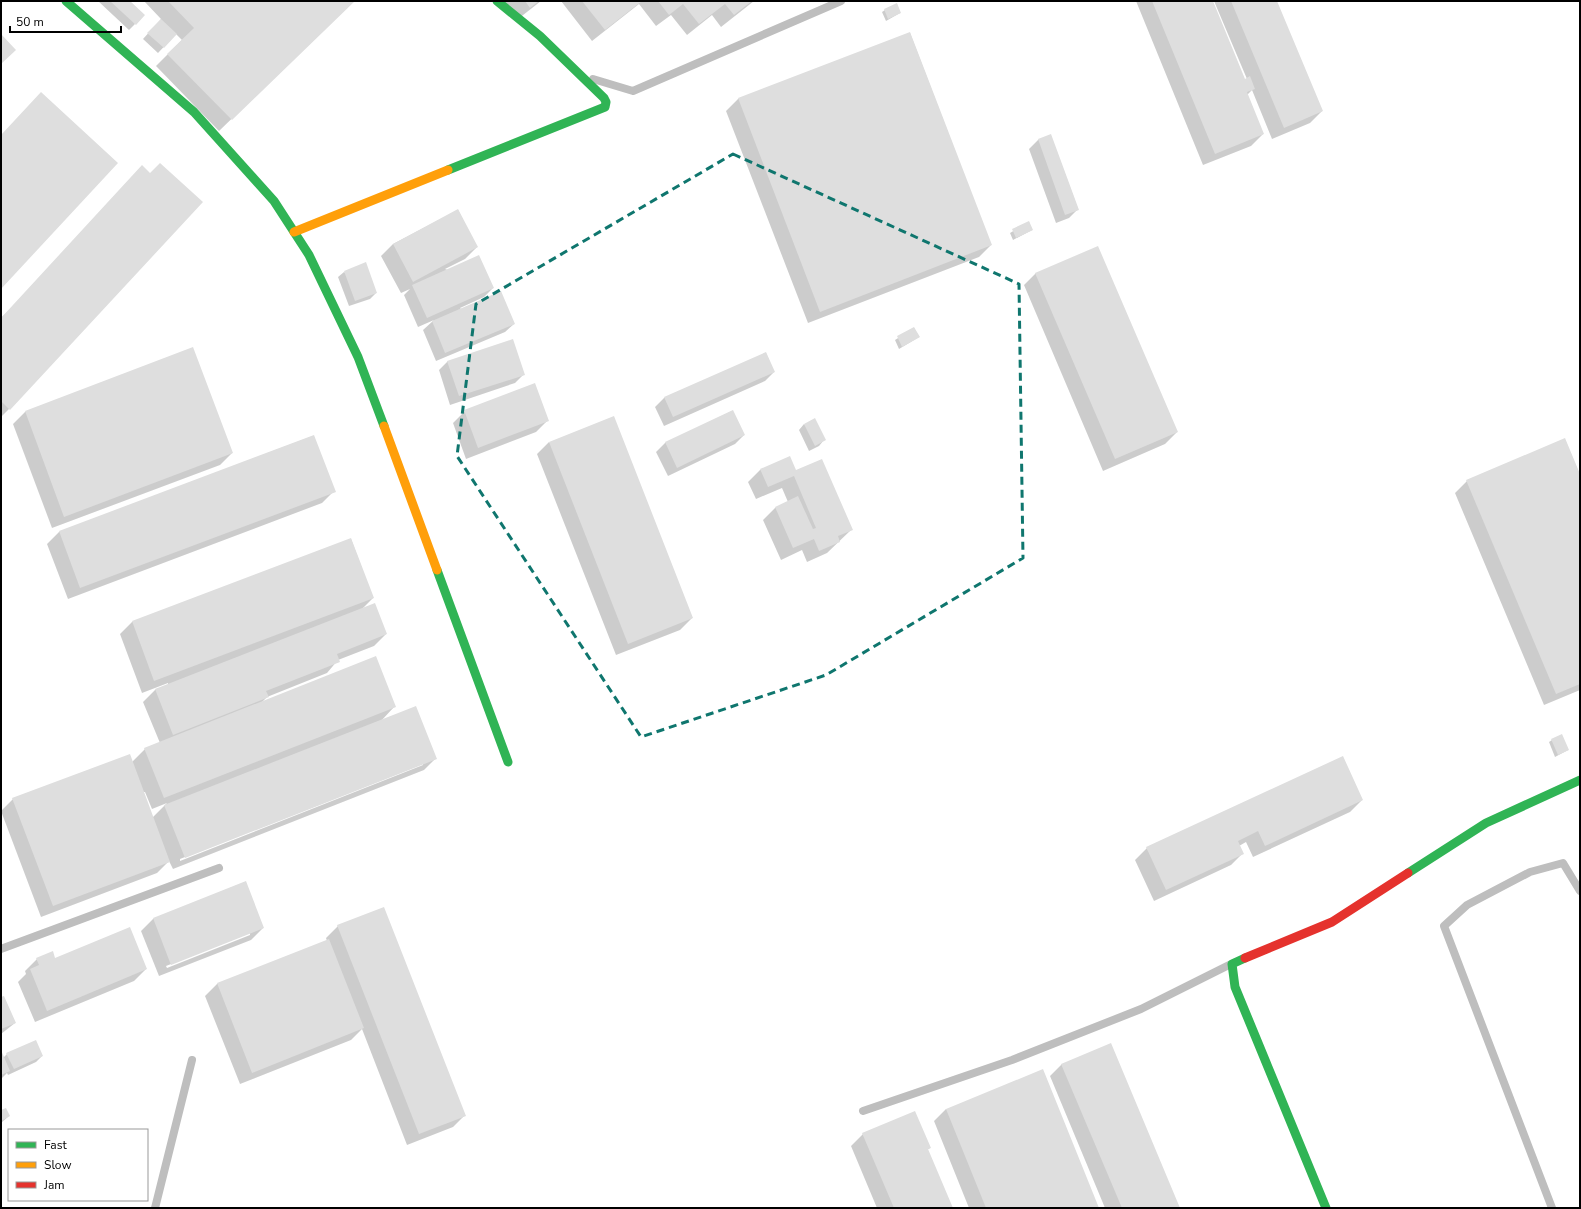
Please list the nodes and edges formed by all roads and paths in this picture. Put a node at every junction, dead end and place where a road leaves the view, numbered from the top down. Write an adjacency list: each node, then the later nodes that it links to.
1 (66, 1): 5 (street)
2 (498, 1): 4 (street)
3 (841, 1): 4 (lane)
4 (583, 75): 5 (street)
5 (294, 232): 6 (street)
6 (508, 762)
7 (1580, 780): 11 (street)
8 (218, 868): 10 (lane)
9 (1580, 890): 16 (lane)
10 (1, 948)
11 (1232, 964): 13 (lane); 15 (street)
12 (192, 1060): 14 (lane)
13 (863, 1111)
14 (155, 1208)
15 (1326, 1208)
16 (1552, 1208)

